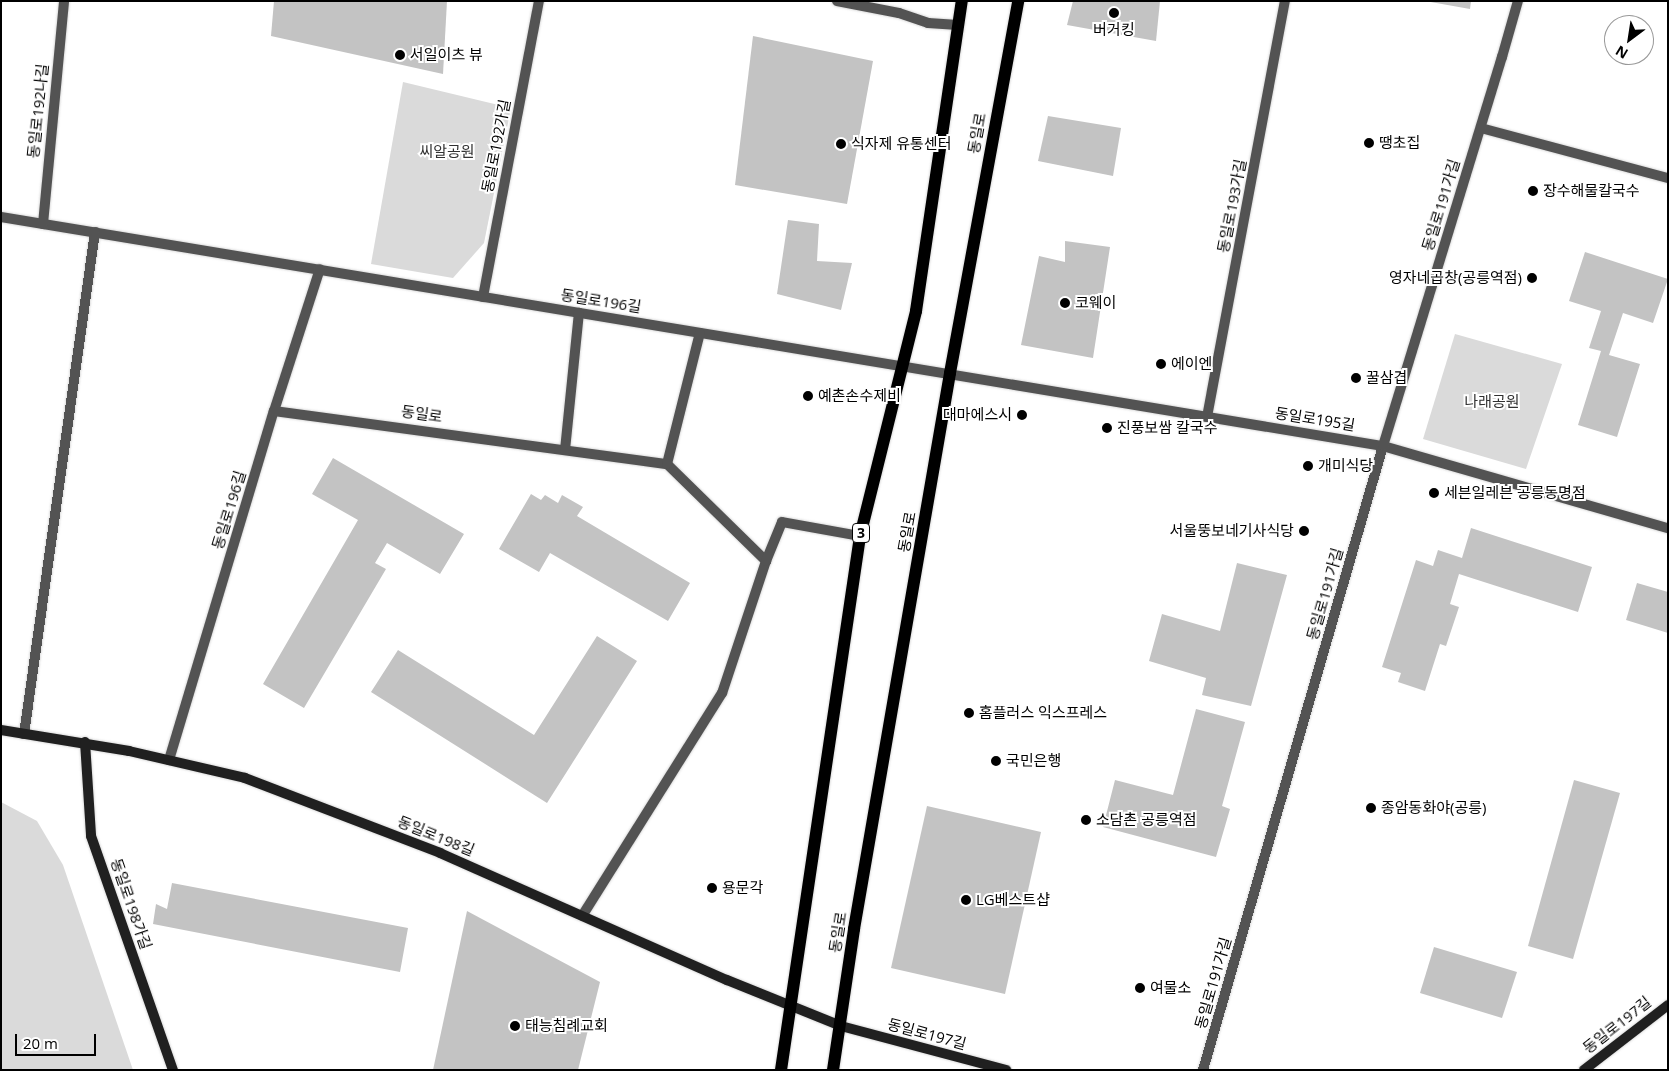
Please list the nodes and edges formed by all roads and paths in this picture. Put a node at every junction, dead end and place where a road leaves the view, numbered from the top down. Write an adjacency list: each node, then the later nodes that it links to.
1 (64, 1): 12 (street, 동일로192나길)
2 (539, 1): 15 (street, 동일로192가길)
3 (837, 1): 8 (street)
4 (962, 1): 8 (main road, 3)
5 (1018, 1): 19 (main road, 동일로)
6 (1285, 1): 21 (street, 동일로193가길)
7 (1518, 1): 9 (street, 동일로191가길)
8 (958, 25): 18 (main road, 3)
9 (1481, 128): 10 (street); 22 (street, 동일로191가길)
10 (1668, 178)
11 (1, 217): 12 (street, 동일로196길)
12 (43, 224): 13 (street, 동일로196길)
13 (95, 232): 14 (street, 동일로196길); 29 (street)
14 (320, 270): 15 (street, 동일로196길); 20 (street, 동일로196길)
15 (483, 297): 16 (street, 동일로196길)
16 (579, 313): 17 (street, 동일로196길); 23 (street)
17 (700, 333): 18 (street, 동일로196길); 24 (street)
18 (903, 367): 19 (street, 동일로196길); 26 (main road, 3)
19 (950, 374): 21 (street, 동일로195길); 35 (main road, 동일로)
20 (274, 411): 23 (street, 동일로); 31 (street, 동일로196길)
21 (1208, 417): 22 (street, 동일로195길)
22 (1383, 446): 25 (street, 동일로195길); 40 (street, 동일로191가길)
23 (565, 450): 24 (street, 동일로)
24 (667, 464): 27 (street)
25 (1668, 528)
26 (860, 536): 27 (street); 34 (main road, 3)
27 (766, 561): 32 (street)
28 (1, 730): 29 (street, 동일로198길)
29 (24, 734): 30 (street, 동일로198길)
30 (85, 742): 31 (street, 동일로198길); 36 (street, 동일로198가길)
31 (169, 760): 32 (street, 동일로198길)
32 (582, 916): 34 (street, 동일로198길)
33 (1668, 1005): 41 (street, 동일로197길)
34 (789, 1006): 35 (street, 동일로198길); 37 (main road, 3)
35 (841, 1026): 38 (main road, 동일로); 39 (street, 동일로197길)
36 (173, 1070)
37 (781, 1070)
38 (834, 1070)
39 (1006, 1070)
40 (1203, 1070)
41 (1584, 1070)

